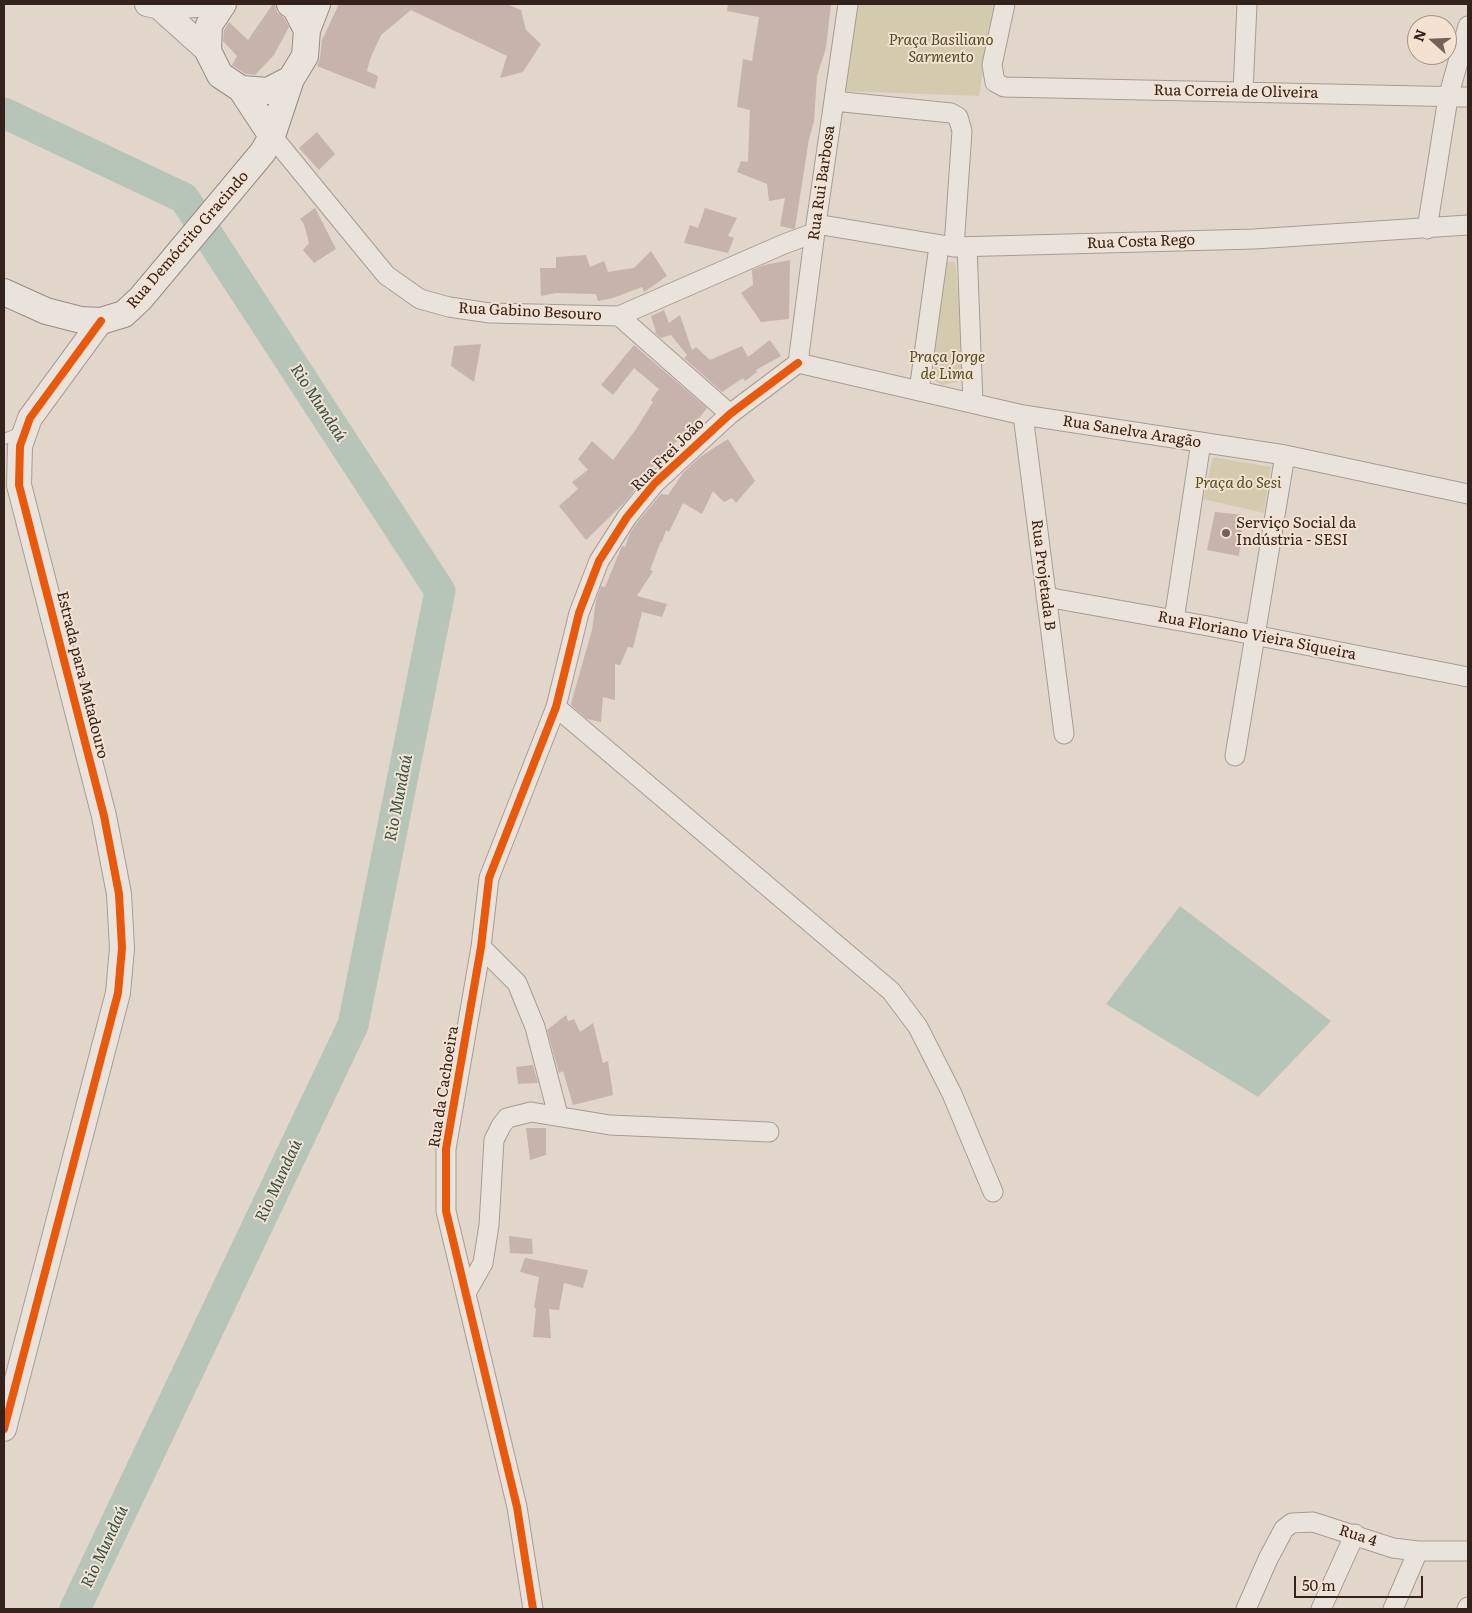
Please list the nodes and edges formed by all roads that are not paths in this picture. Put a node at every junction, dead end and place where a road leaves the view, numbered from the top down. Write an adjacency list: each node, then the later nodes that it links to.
1 (216, 4): 8 (street)
2 (223, 4): 11 (main road)
3 (290, 4): 10 (main road)
4 (317, 4): 10 (main road, Rua Demócrito Gracindo)
5 (848, 4): 17 (street, Rua Rui Barbosa)
6 (1005, 4): 14 (street, Rua Correia de Oliveira)
7 (1247, 4): 14 (street)
8 (153, 6): 11 (street)
9 (1468, 26): 16 (street)
10 (307, 30): 12 (main road, Rua Demócrito Gracindo)
11 (208, 52): 13 (main road)
12 (291, 79): 13 (main road); 18 (main road, Rua Demócrito Gracindo)
13 (242, 89): 18 (main road)
14 (1243, 92): 16 (street, Rua Correia de Oliveira)
15 (1468, 97): 16 (street, Rua Correia de Oliveira)
16 (1448, 98): 21 (street)
17 (834, 101): 20 (street, Rua Rui Barbosa); 22 (street)
18 (268, 144): 24 (street, Rua Gabino Besouro); 25 (main road, Rua Demócrito Gracindo)
19 (1468, 225): 21 (street, Rua Costa Rego)
20 (815, 228): 22 (street, Rua Costa Rego); 24 (street, Rua Gabino Besouro); 26 (street, Rua Rui Barbosa)
21 (1426, 229): 22 (street, Rua Costa Rego)
22 (953, 247): 27 (street); 28 (street)
23 (4, 292): 25 (main road, Rua Demócrito Gracindo)
24 (619, 316): 29 (street)
25 (101, 321): 31 (street, Estrada para Matadouro)
26 (798, 363): 27 (street, Rua Sanelva Aragão); 29 (street, Rua Frei João)
27 (919, 391): 28 (street, Rua Sanelva Aragão)
28 (973, 404): 30 (street, Rua Sanelva Aragão)
29 (730, 414): 40 (street, Rua Frei João)
30 (1022, 415): 33 (street, Rua Sanelva Aragão); 36 (street, Rua Projetada B)
31 (26, 430): 32 (lane); 48 (street, Estrada para Matadouro)
32 (4, 439)
33 (1202, 442): 34 (street, Rua Sanelva Aragão); 37 (street)
34 (1284, 455): 35 (street, Rua Sanelva Aragão); 38 (street)
35 (1468, 494)
36 (1046, 597): 37 (street, Rua Floriano Vieira Siqueira); 41 (street, Rua Projetada B)
37 (1174, 620): 38 (street, Rua Floriano Vieira Siqueira)
38 (1255, 635): 39 (street, Rua Floriano Vieira Siqueira); 42 (street)
39 (1468, 677)
40 (556, 707): 43 (street, Rua da Cachoeira); 46 (street)
41 (1064, 734)
42 (1235, 756)
43 (481, 947): 44 (street); 47 (street, Rua da Cachoeira)
44 (558, 1115): 45 (street); 47 (street)
45 (769, 1132)
46 (993, 1192)
47 (466, 1293): 52 (street, Rua da Cachoeira)
48 (4, 1429)
49 (1354, 1534): 50 (street, Rua 4); 53 (street, Rua 4); 54 (street)
50 (1418, 1551): 51 (street, Rua 4); 55 (street)
51 (1468, 1551)
52 (533, 1609)
53 (1246, 1609)
54 (1321, 1609)
55 (1393, 1609)

